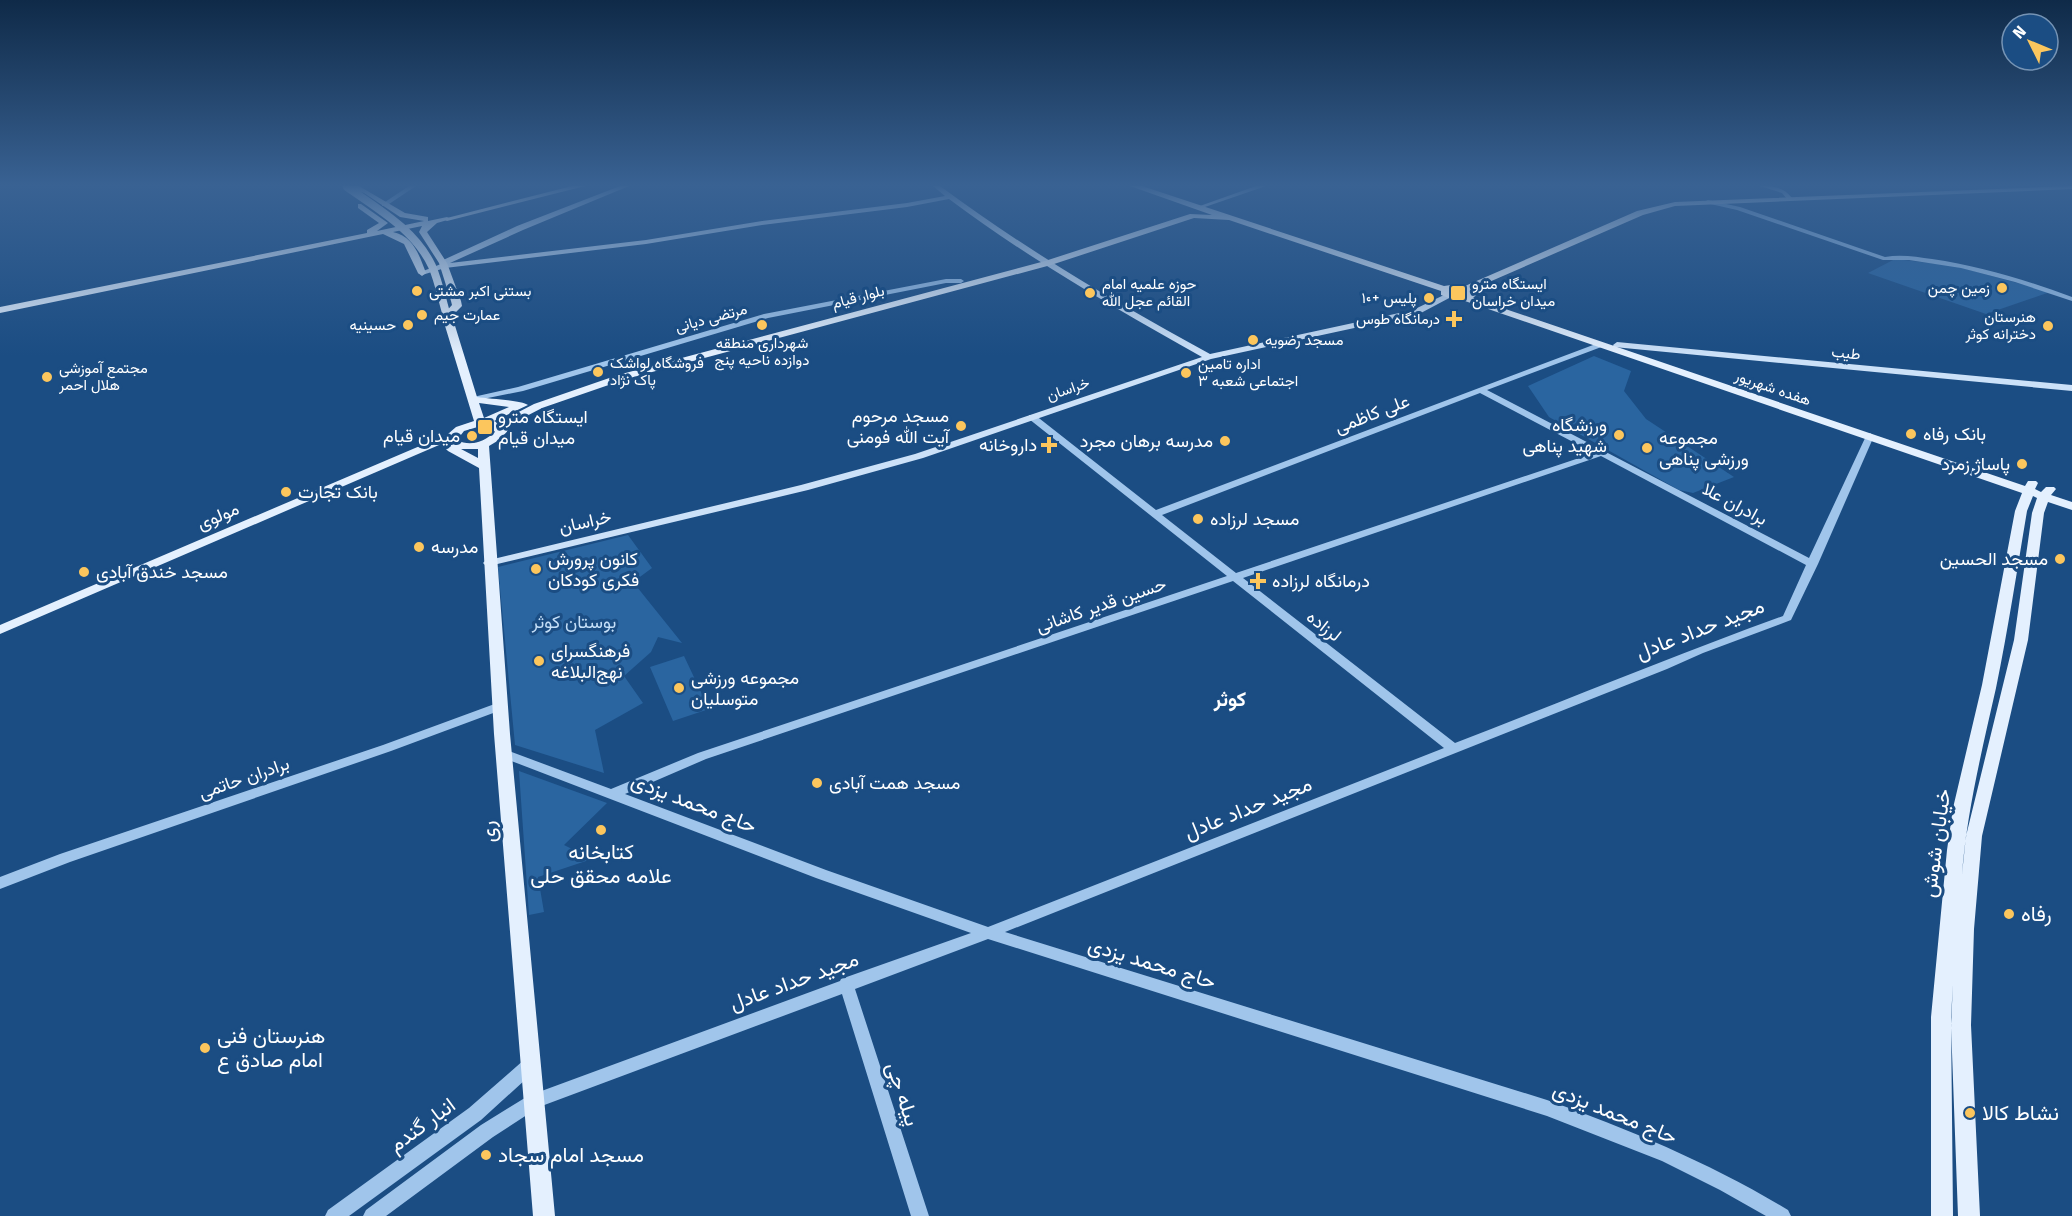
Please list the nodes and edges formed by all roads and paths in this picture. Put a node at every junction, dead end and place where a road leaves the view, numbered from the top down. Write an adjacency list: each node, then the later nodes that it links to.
1 (326, 243): 20 (main road)
2 (407, 243): 15 (main road)
3 (417, 243): 21 (main road, bridge)
4 (430, 243): 14 (main road)
5 (489, 243): 14 (main road)
6 (639, 243): 14 (main road)
7 (1016, 243): 13 (main road)
8 (1100, 243): 13 (main road, بلوار قیام)
9 (1115, 243): 13 (main road, بلوار قیام)
10 (1304, 243): 17 (main road)
11 (1577, 243): 18 (main road)
12 (1839, 243): 19 (street)
13 (1046, 262): 16 (main road, بلوار قیام); 24 (main road); 28 (main road, بلوار قیام)
14 (443, 265): 15 (main road); 21 (main road)
15 (422, 273)
16 (961, 281): 27 (street, مرتضی دیانی); 28 (main road, بلوار قیام)
17 (1447, 293): 18 (main road); 24 (main road, خراسان)
18 (1468, 294): 22 (main road, هفده شهریور); 23 (main road, هفده شهریور)
19 (2072, 299)
20 (0, 308)
21 (447, 316): 27 (main road)
22 (1601, 344): 26 (street, علی کاظمی); 33 (main road, هفده شهریور)
23 (1617, 345): 25 (main road, طیب); 38 (main road, هفده شهریور)
24 (1209, 357): 29 (main road, خراسان)
25 (2072, 388)
26 (1481, 390): 36 (street, برادران علا); 42 (street, علی کاظمی)
27 (474, 399): 28 (main road); 30 (main road)
28 (536, 404): 30 (main road, بلوار قیام); 31 (main road, بلوار قیام)
29 (1032, 417): 42 (street, لرزاده); 43 (main road, خراسان)
30 (480, 423): 31 (main road); 32 (main road)
31 (500, 433): 34 (main road)
32 (452, 436): 34 (main road); 35 (main road, مولوی)
33 (1869, 436): 38 (main road, هفده شهریور); 44 (street, مجید حداد عادل)
34 (483, 444): 37 (main road, ری)
35 (420, 449): 37 (main road); 46 (main road, مولوی)
36 (1602, 453): 44 (street, برادران علا); 45 (street, حسین قدیر کاشانی)
37 (484, 466): 43 (main road, ری)
38 (2027, 493): 39 (main road, هفده شهریور); 51 (main road, خیابان شوش)
39 (2047, 493): 40 (main road, هفده شهریور); 41 (main road, هفده شهریور); 52 (main road, خیابان شوش)
40 (2072, 497)
41 (2072, 506)
42 (1155, 514): 45 (street, لرزاده)
43 (489, 563): 47 (main road, ری)
44 (1813, 564): 48 (street, مجید حداد عادل)
45 (1234, 577): 48 (street, لرزاده); 50 (street, حسین قدیر کاشانی)
46 (0, 630)
47 (500, 706): 49 (main road, ری); 53 (street, برادران حاتمی)
48 (1454, 749): 54 (street, مجید حداد عادل)
49 (505, 754): 50 (street, حاج محمد یزدی); 56 (main road, ری)
50 (613, 794): 54 (street, حاج محمد یزدی)
51 (1955, 850): 52 (street); 63 (main road, خیابان شوش)
52 (1972, 857): 64 (main road, خیابان شوش)
53 (0, 883)
54 (988, 933): 55 (street, مجید حداد عادل); 62 (street, حاج محمد یزدی)
55 (846, 984): 57 (street, مجید حداد عادل); 61 (street, پیله چی)
56 (531, 1064): 57 (main road, ری); 58 (street, انبار گندم)
57 (534, 1101): 59 (street); 60 (main road, ری)
58 (334, 1216)
59 (372, 1216)
60 (544, 1216)
61 (920, 1216)
62 (1782, 1216)
63 (1942, 1216)
64 (1969, 1216)

